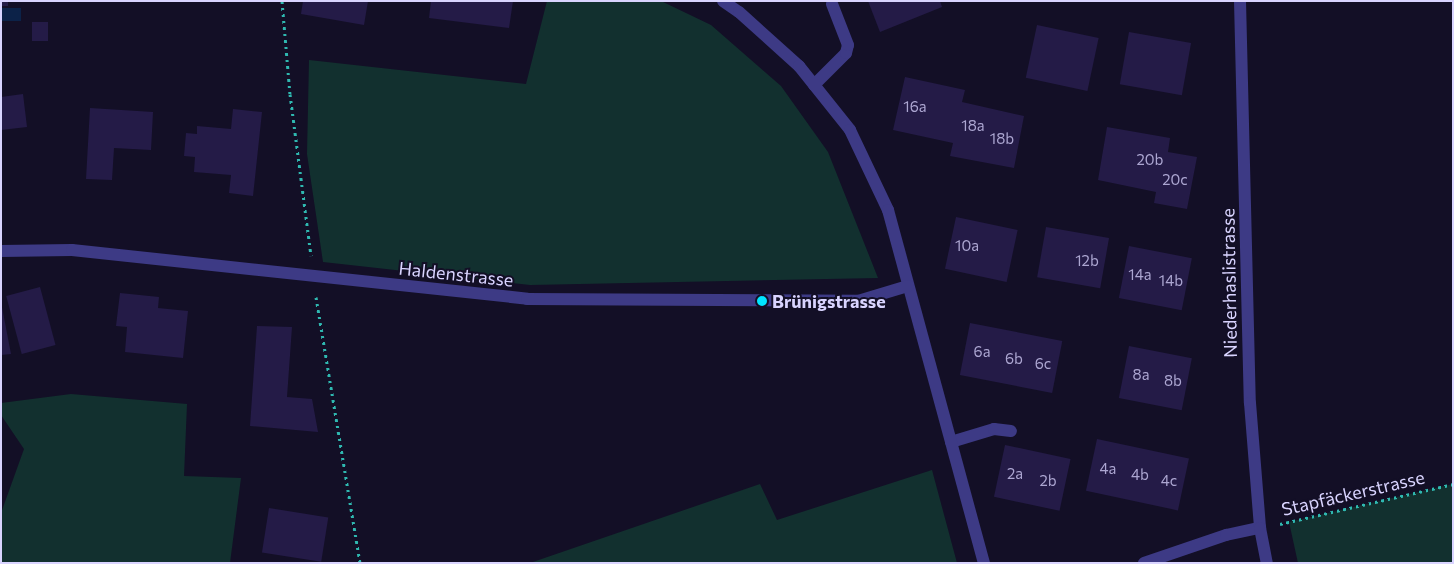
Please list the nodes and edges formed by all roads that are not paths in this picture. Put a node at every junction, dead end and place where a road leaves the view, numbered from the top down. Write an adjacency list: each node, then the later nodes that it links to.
1 (723, 1): 4 (street)
2 (1240, 1): 9 (street, Niederhaslistrasse)
3 (832, 4): 4 (street)
4 (814, 85): 6 (street)
5 (1, 250): 6 (street, Haldenstrasse)
6 (908, 286): 8 (street)
7 (1011, 431): 8 (street)
8 (951, 442): 10 (street)
9 (1260, 528): 11 (street); 12 (street, Niederhaslistrasse)
10 (984, 563)
11 (1144, 563)
12 (1267, 563)

